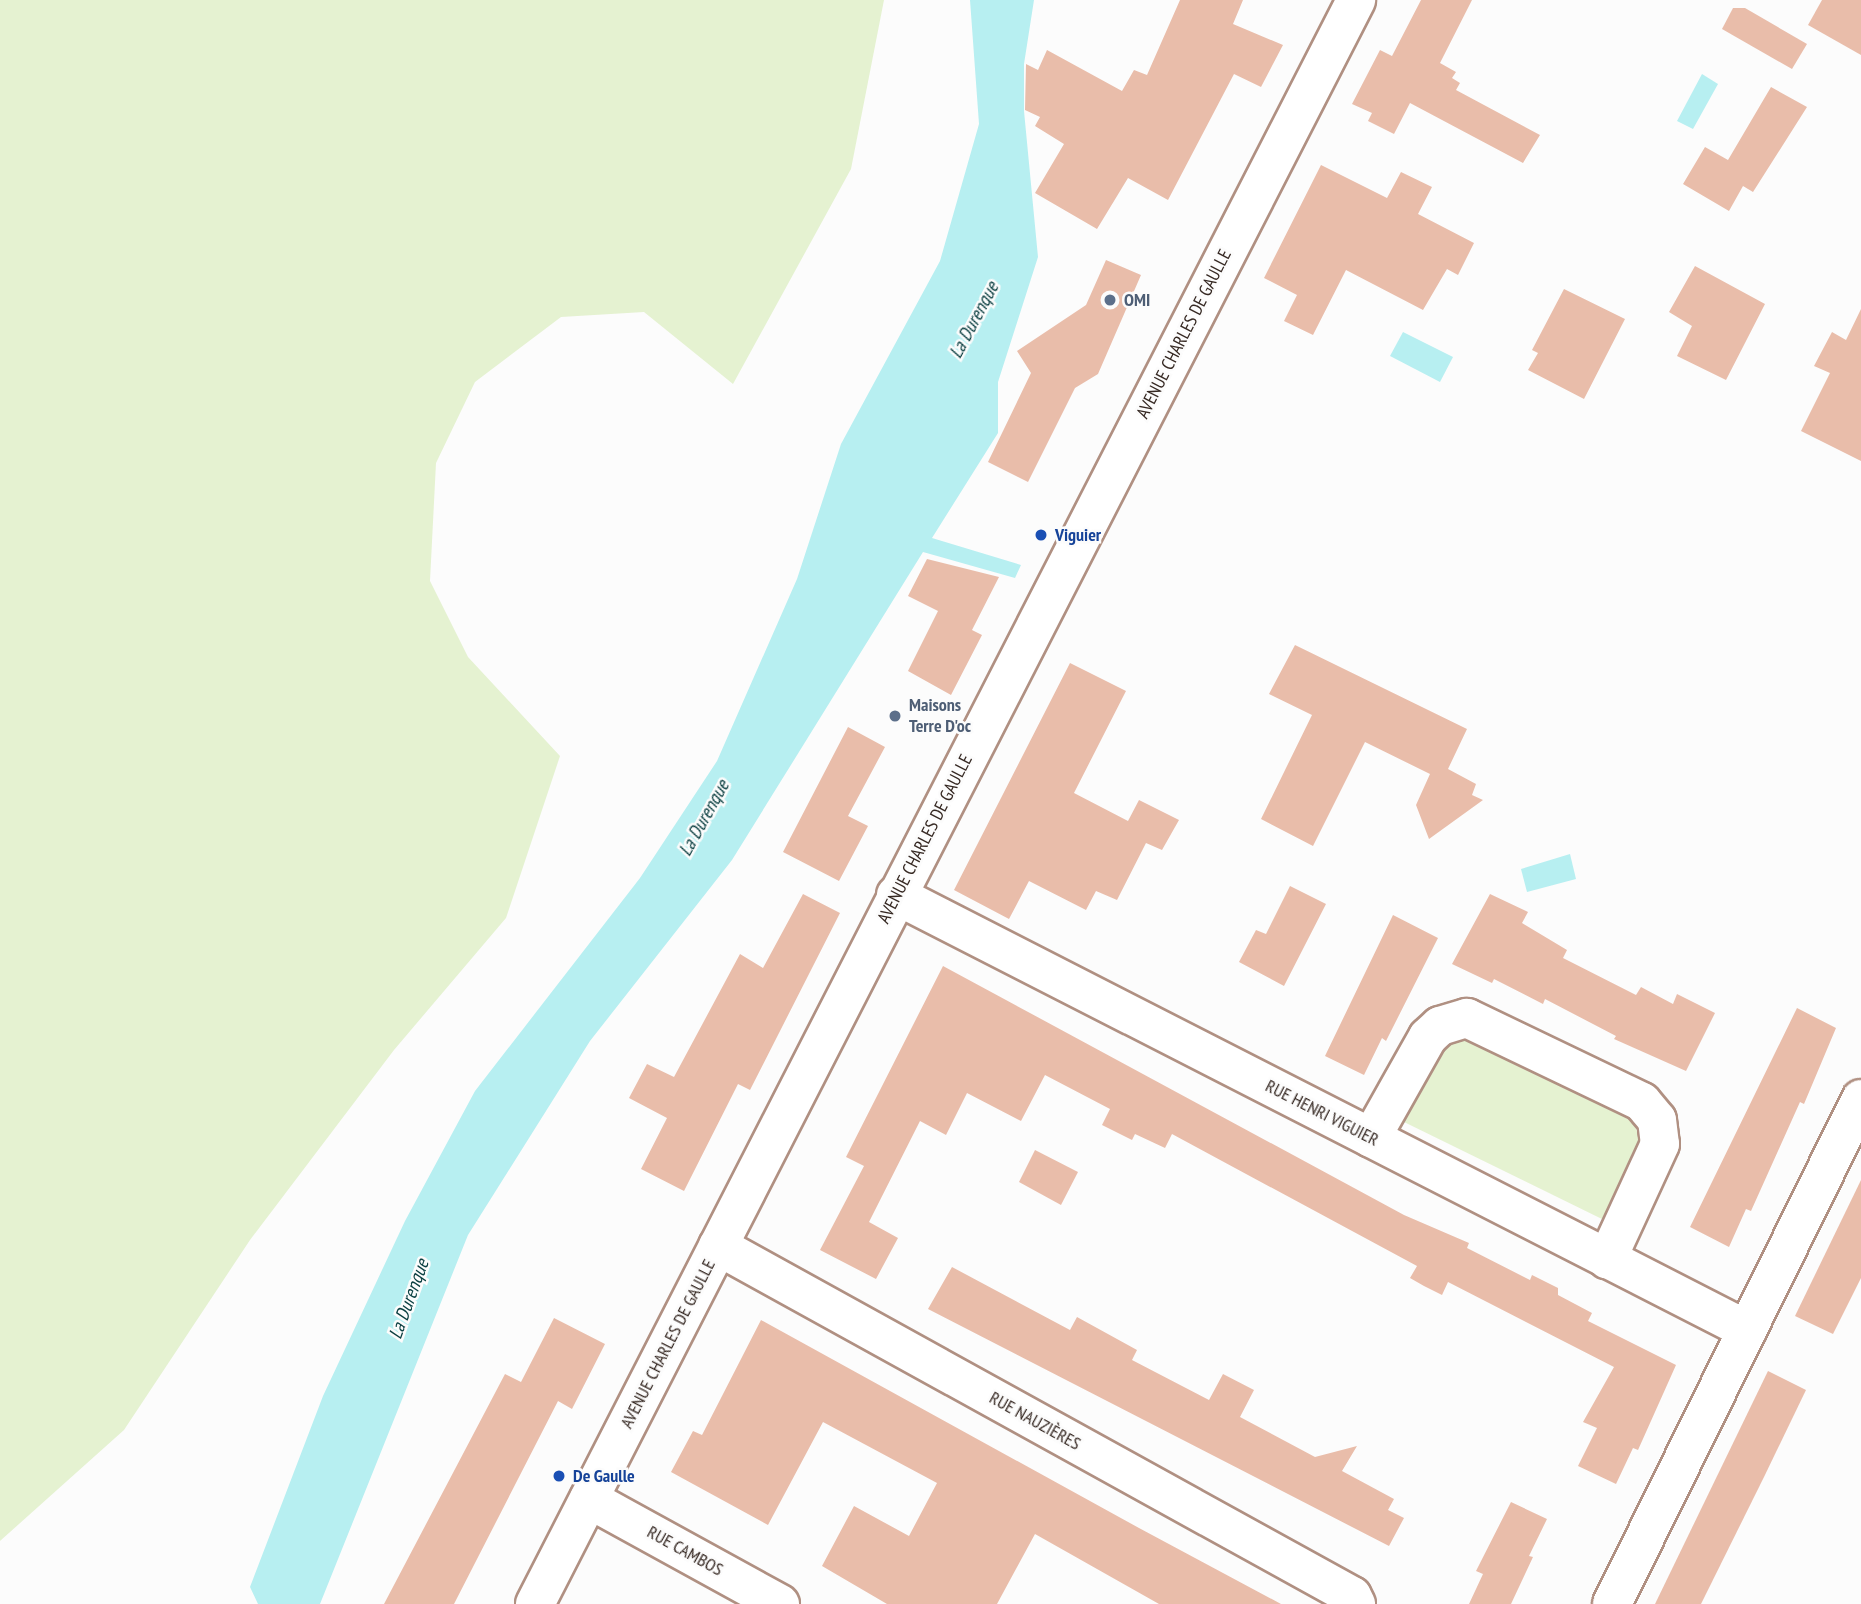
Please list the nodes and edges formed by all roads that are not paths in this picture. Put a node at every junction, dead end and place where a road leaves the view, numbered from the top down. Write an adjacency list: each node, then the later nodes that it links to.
1 (1356, 0): 2 (street, AVENUE CHARLES DE GAULLE)
2 (896, 895): 4 (street, RUE HENRI VIGUIER); 5 (street, AVENUE CHARLES DE GAULLE)
3 (1861, 1099): 7 (street)
4 (1371, 1138): 6 (street, RUE HENRI VIGUIER); 6 (street)
5 (718, 1246): 8 (street, AVENUE CHARLES DE GAULLE); 9 (street, RUE NAUZIÈRES)
6 (1607, 1259): 7 (street, RUE HENRI VIGUIER)
7 (1747, 1329): 12 (street)
8 (589, 1499): 10 (street, AVENUE CHARLES DE GAULLE); 11 (street, RUE CAMBOS)
9 (1354, 1600)
10 (535, 1604)
11 (780, 1604)
12 (1612, 1604)

